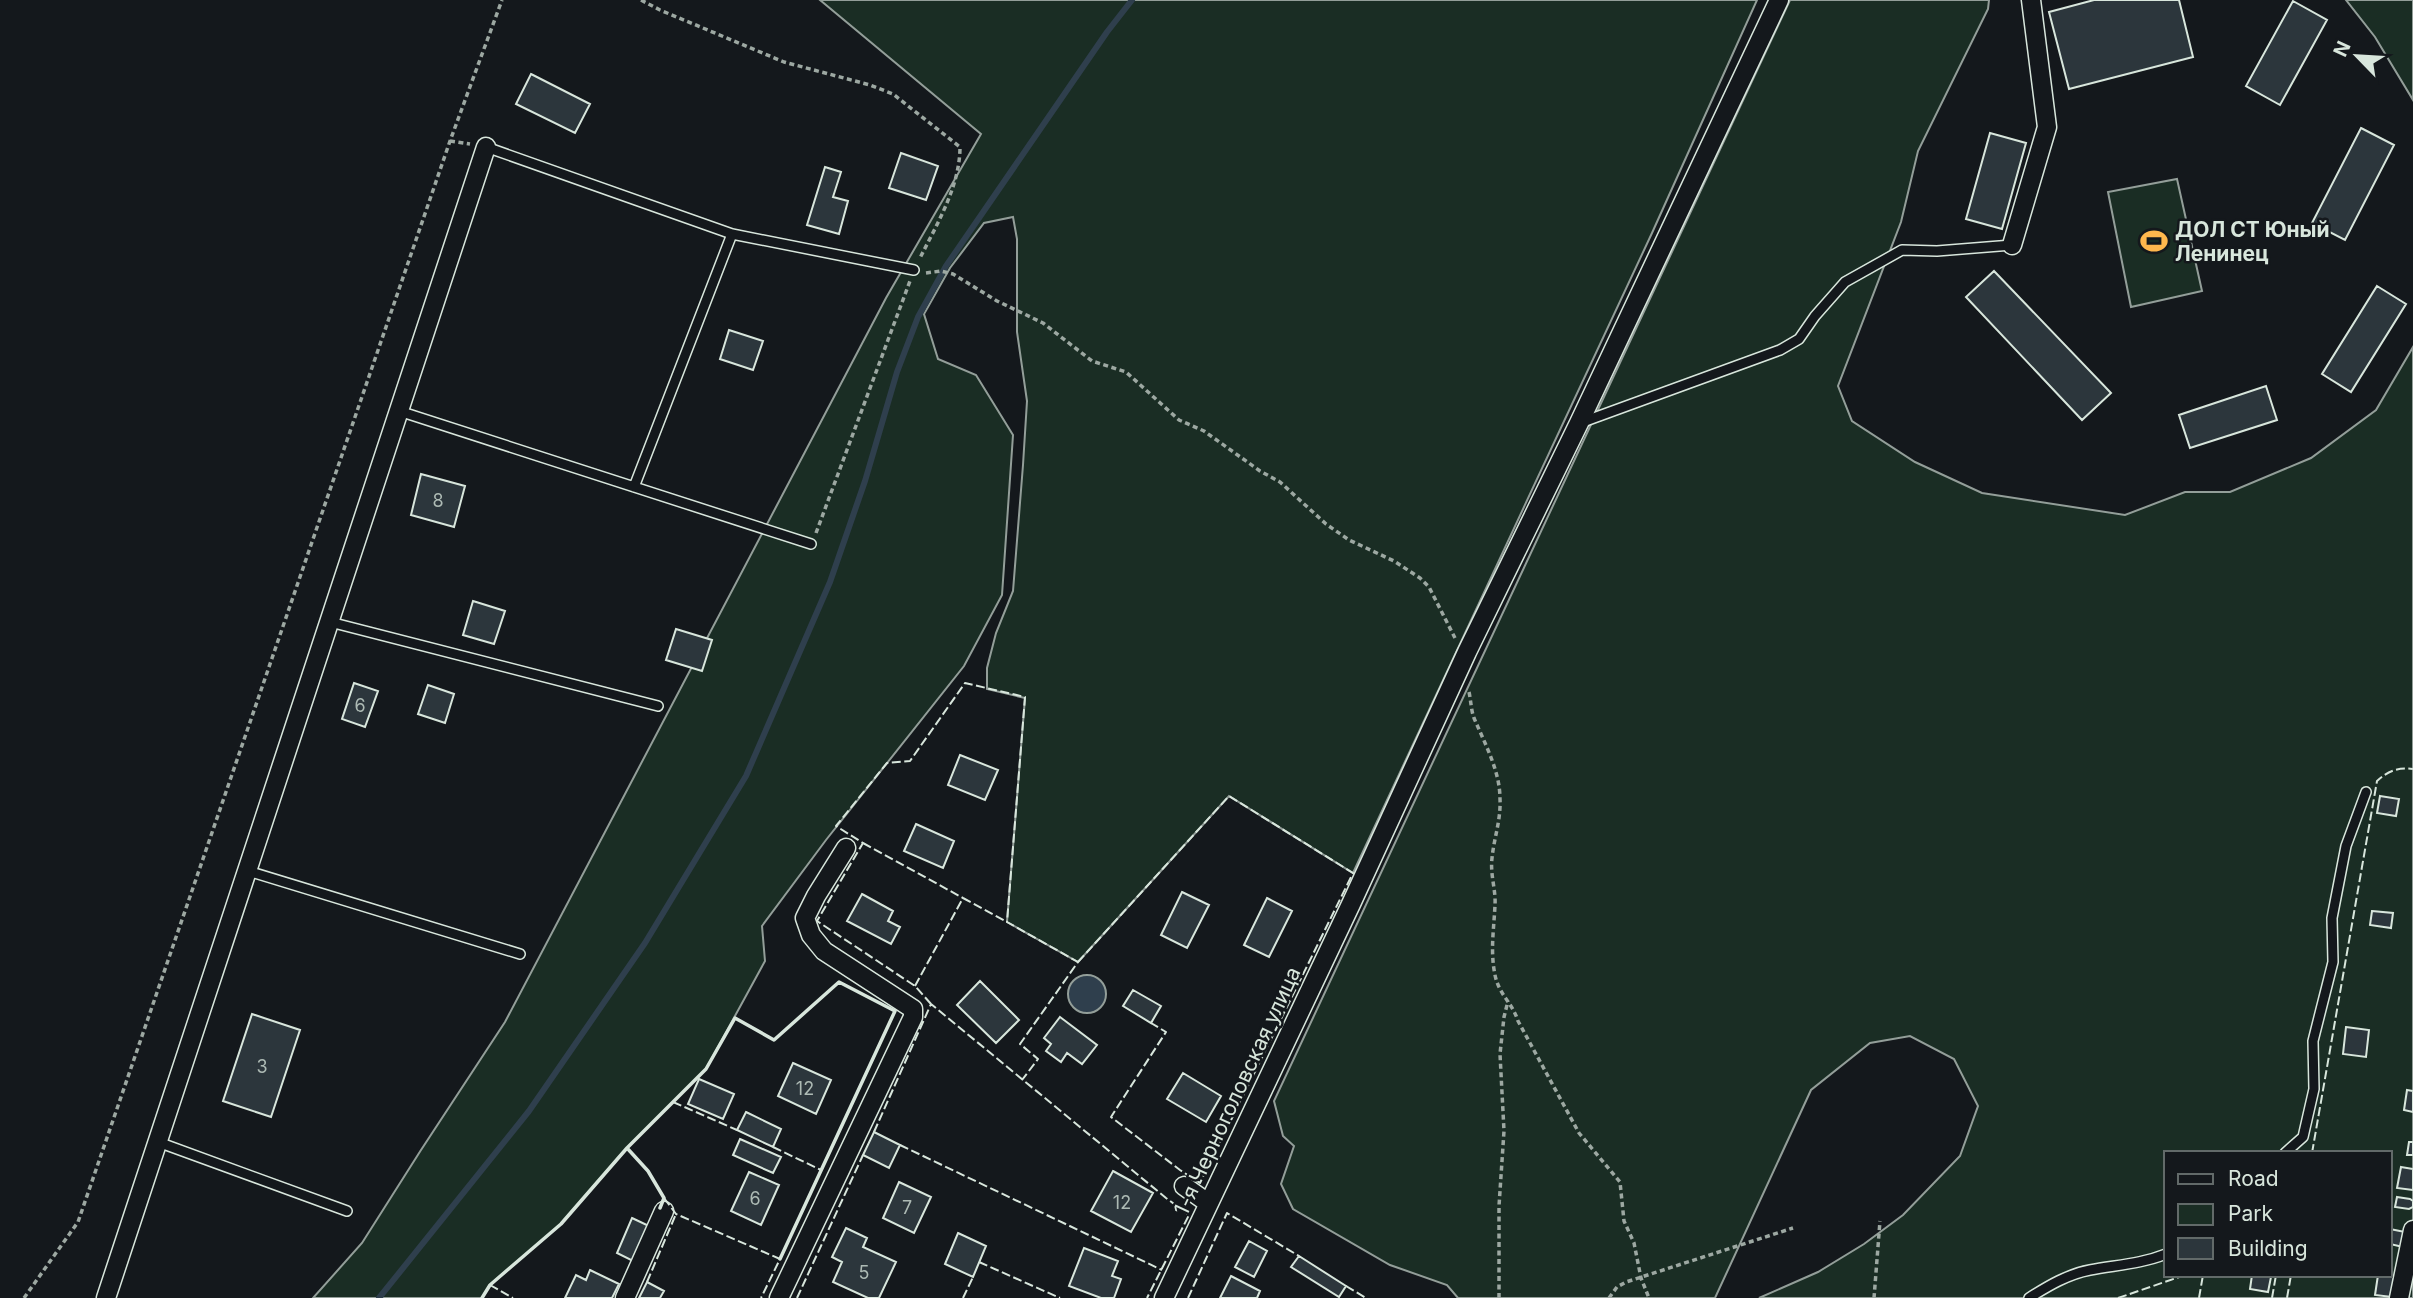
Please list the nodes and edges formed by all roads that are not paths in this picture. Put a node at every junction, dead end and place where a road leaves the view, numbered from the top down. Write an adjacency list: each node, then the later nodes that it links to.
1 (1779, 0): 8 (street, 1-я Черноголовская улица)
2 (2031, 0): 5 (street)
3 (486, 147): 4 (lane); 7 (street)
4 (732, 234): 6 (lane); 9 (lane)
5 (2012, 245): 8 (lane)
6 (914, 270)
7 (399, 411): 9 (lane); 11 (street)
8 (1579, 423): 20 (street, 1-я Черноголовская улица)
9 (634, 486): 10 (lane)
10 (811, 544)
11 (330, 622): 12 (lane); 15 (street)
12 (658, 706)
13 (2366, 792): 18 (lane)
14 (846, 848): 27 (street)
15 (248, 871): 16 (lane); 17 (street)
16 (520, 954)
17 (158, 1142): 21 (lane); 25 (street)
18 (2287, 1151)
19 (1184, 1186): 20 (street)
20 (1208, 1203): 28 (street, 1-я Черноголовская улица)
21 (346, 1211)
22 (664, 1211): 26 (street)
23 (2413, 1230): 30 (street)
24 (2164, 1255): 29 (lane)
25 (106, 1298)
26 (625, 1298)
27 (779, 1298)
28 (1164, 1298)
29 (2029, 1298)
30 (2399, 1298)

